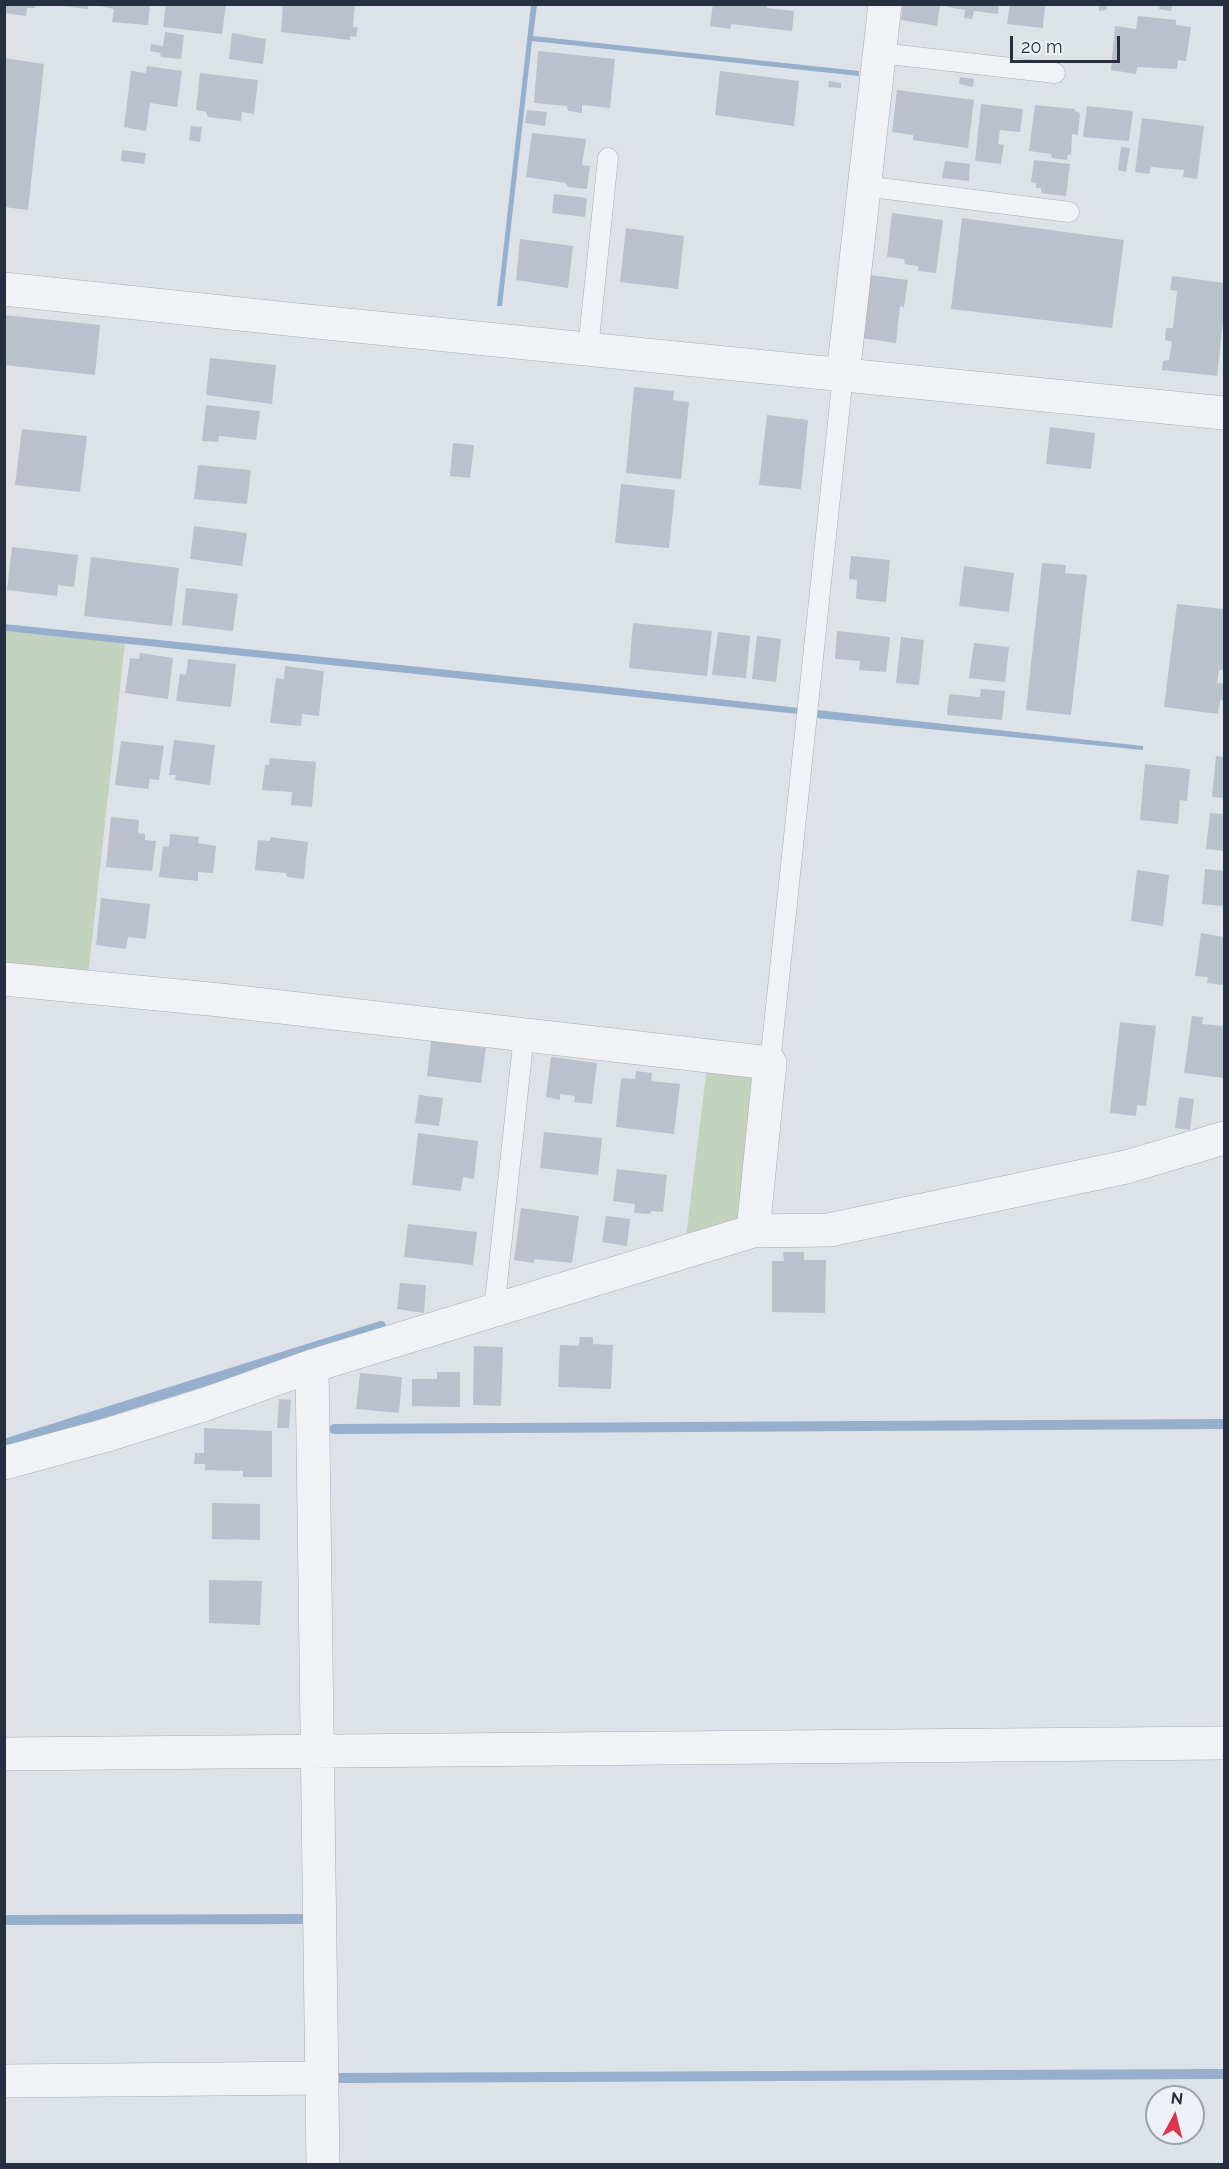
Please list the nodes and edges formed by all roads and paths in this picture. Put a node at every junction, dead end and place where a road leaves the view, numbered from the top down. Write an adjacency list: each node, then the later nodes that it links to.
1 (885, 4): 2 (street)
2 (880, 52): 3 (lane); 5 (street)
3 (1055, 73)
4 (608, 158): 8 (lane)
5 (864, 186): 6 (lane); 9 (street)
6 (1069, 212)
7 (4, 289): 8 (street)
8 (588, 349): 9 (street)
9 (843, 375): 10 (street); 13 (lane)
10 (1224, 413)
11 (4, 979): 12 (street)
12 (524, 1035): 13 (street); 16 (lane)
13 (770, 1063): 15 (street)
14 (1224, 1138): 15 (street)
15 (753, 1231): 16 (street)
16 (494, 1311): 17 (street)
17 (312, 1366): 18 (street); 20 (street)
18 (4, 1463)
19 (1224, 1743): 20 (street)
20 (318, 1752): 21 (street); 22 (street)
21 (4, 1754)
22 (322, 2078): 23 (street); 24 (street)
23 (4, 2081)
24 (323, 2164)

